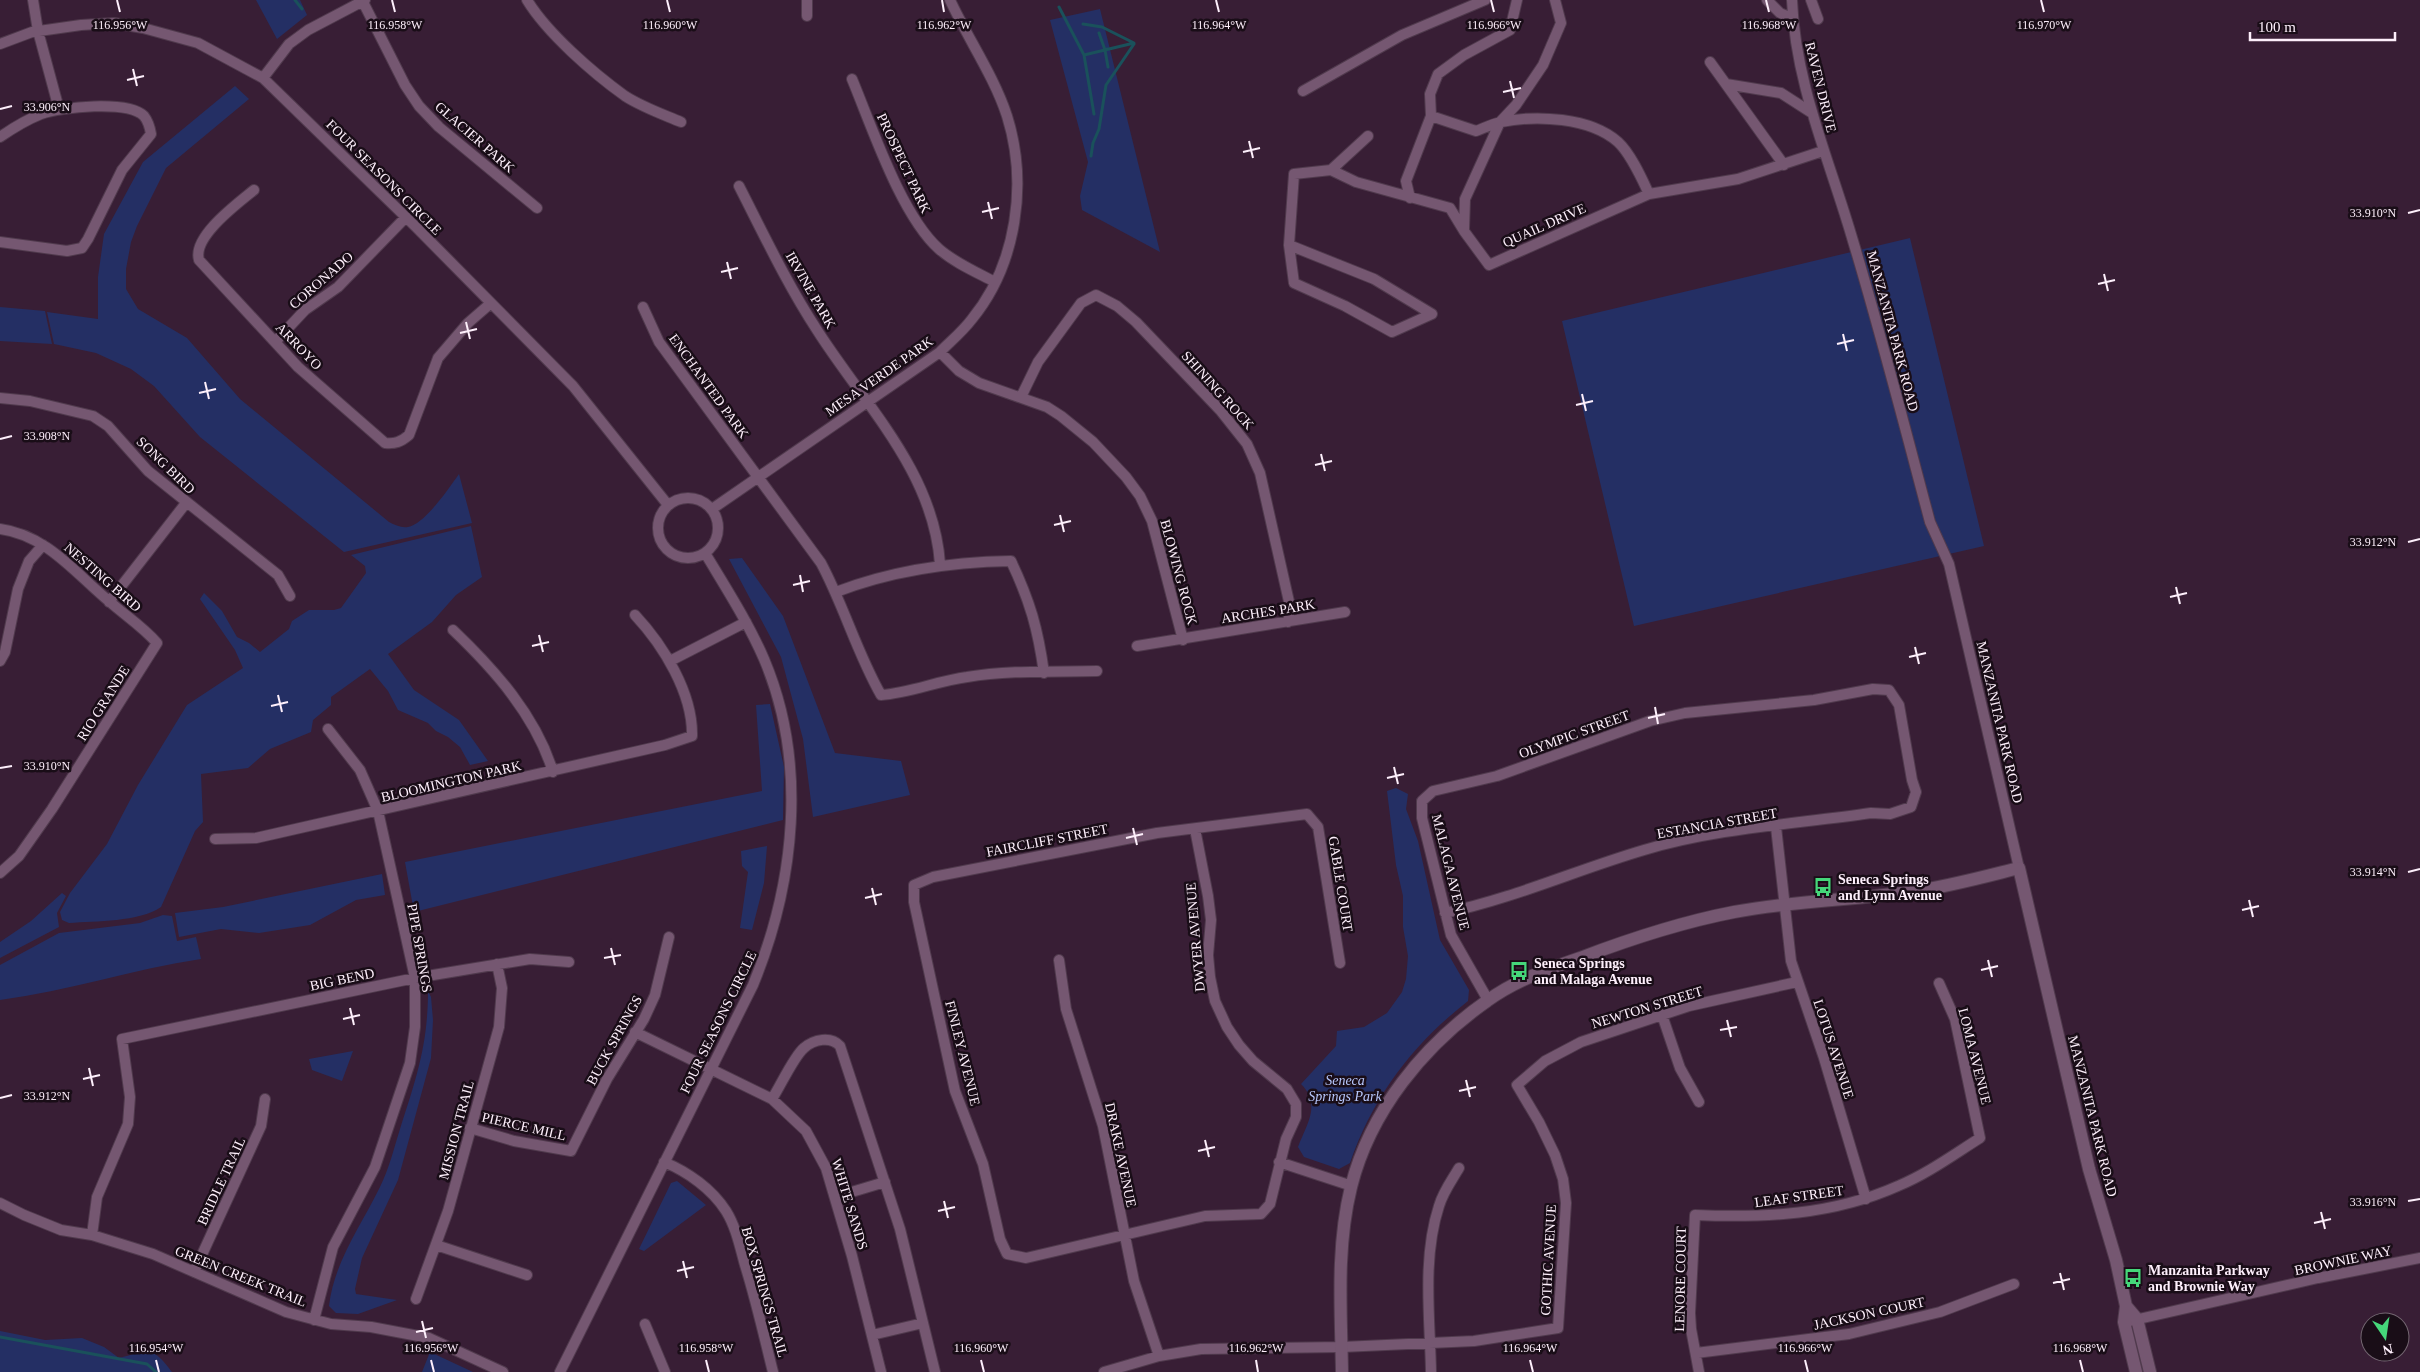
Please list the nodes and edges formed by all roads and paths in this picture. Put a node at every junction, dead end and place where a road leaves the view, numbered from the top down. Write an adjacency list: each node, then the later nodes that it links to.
1 (33, 0): 15 (street)
2 (363, 0): 18 (street); 36 (street, GLACIER PARK)
3 (527, 0): 25 (street)
4 (807, 0): 12 (street)
5 (950, 0): 41 (street, MESA VERDE PARK)
6 (1485, 0): 21 (street)
7 (1517, 0): 24 (street)
8 (1555, 0): 26 (street)
9 (1767, 0): 13 (street)
10 (1792, 0): 13 (street, RAVEN DRIVE)
11 (1811, 0): 14 (street)
12 (807, 16)
13 (1792, 18): 23 (street, RAVEN DRIVE)
14 (1818, 19)
15 (38, 31): 16 (street, FOUR SEASONS CIRCLE); 18 (street, FOUR SEASONS CIRCLE); 22 (street)
16 (0, 44)
17 (1710, 62): 20 (street)
18 (263, 78): 37 (street, FOUR SEASONS CIRCLE)
19 (852, 79): 41 (street, PROSPECT PARK)
20 (1726, 84): 23 (street); 30 (street)
21 (1303, 91)
22 (59, 109): 28 (street); 39 (street)
23 (1812, 113): 29 (street, RAVEN DRIVE)
24 (1432, 116): 26 (street); 35 (street)
25 (681, 122)
26 (1500, 122): 34 (street); 38 (street)
27 (1368, 136): 31 (street)
28 (0, 137)
29 (1823, 151): 30 (street); 81 (street, MANZANITA PARK ROAD)
30 (1784, 165): 34 (street)
31 (1331, 170): 35 (street); 40 (street)
32 (739, 186): 48 (street, IRVINE PARK)
33 (254, 190): 44 (street, ARROYO)
34 (1649, 194): 38 (street, QUAIL DRIVE)
35 (1410, 198): 38 (street)
36 (537, 208)
37 (406, 217): 42 (street, FOUR SEASONS CIRCLE); 44 (street, CORONADO)
38 (1464, 231)
39 (0, 242)
40 (1289, 246): 40 (street)
41 (995, 282): 45 (street, MESA VERDE PARK)
42 (491, 304): 44 (street, ARROYO); 51 (street, FOUR SEASONS CIRCLE)
43 (644, 306): 49 (street, ENCHANTED PARK)
44 (275, 342)
45 (940, 352): 46 (street, BLOWING ROCK); 48 (street, MESA VERDE PARK)
46 (1021, 397): 63 (street, SHINING ROCK); 65 (street, BLOWING ROCK)
47 (0, 398): 50 (street, SONG BIRD)
48 (868, 402): 49 (street, MESA VERDE PARK); 56 (street, IRVINE PARK)
49 (759, 477): 52 (street, MESA VERDE PARK); 57 (street, ENCHANTED PARK)
50 (186, 503): 58 (street, SONG BIRD); 59 (street)
51 (668, 505): 52 (street); 55 (street)
52 (712, 509): 55 (street)
53 (0, 528): 54 (street, NESTING BIRD)
54 (43, 545): 59 (street, NESTING BIRD); 68 (street)
55 (705, 554): 62 (street, FOUR SEASONS CIRCLE)
56 (940, 564): 57 (street); 71 (street)
57 (836, 592): 71 (street, ENCHANTED PARK)
58 (290, 596)
59 (109, 602): 66 (street, NESTING BIRD)
60 (1345, 612): 63 (street, ARCHES PARK)
61 (635, 615): 69 (street)
62 (746, 622): 69 (street); 97 (street, FOUR SEASONS CIRCLE)
63 (1288, 622): 65 (street, ARCHES PARK)
64 (453, 630): 73 (street)
65 (1182, 640): 67 (street, ARCHES PARK)
66 (157, 643): 82 (street, RIO GRANDE)
67 (1137, 646)
68 (0, 661)
69 (670, 661): 73 (street, BLOOMINGTON PARK)
70 (1096, 671): 71 (street)
71 (1044, 673)
72 (328, 729): 76 (street, PIPE SPRINGS)
73 (553, 772): 76 (street, BLOOMINGTON PARK)
74 (1422, 801): 75 (street, OLYMPIC STREET); 85 (street, MALAGA AVENUE)
75 (1912, 807): 78 (street, ESTANCIA STREET)
76 (378, 812): 80 (street, BLOOMINGTON PARK); 91 (street, PIPE SPRINGS)
77 (1306, 814): 79 (street, FAIRCLIFF STREET); 89 (street, GABLE COURT)
78 (1776, 826): 84 (street, LOTUS AVENUE); 85 (street, ESTANCIA STREET)
79 (1195, 829): 83 (street, FAIRCLIFF STREET); 106 (street, DWYER AVENUE)
80 (215, 839)
81 (2020, 868): 84 (street); 123 (street, MANZANITA PARK ROAD)
82 (0, 873)
83 (914, 885): 115 (street, FINLEY AVENUE)
84 (1785, 905): 92 (street, LOTUS AVENUE); 94 (street)
85 (1445, 913): 94 (street, MALAGA AVENUE)
86 (669, 937): 96 (street, BUCK SPRINGS)
87 (1058, 960): 115 (street, DRAKE AVENUE)
88 (569, 962): 90 (street, BIG BEND)
89 (1340, 963)
90 (497, 964): 91 (street, BIG BEND); 102 (street, MISSION TRAIL)
91 (415, 978): 114 (street, BIG BEND); 122 (street, PIPE SPRINGS)
92 (1797, 982): 95 (street, NEWTON STREET); 111 (street, LOTUS AVENUE)
93 (1939, 983): 103 (street, LOMA AVENUE)
94 (1488, 1000): 109 (street)
95 (1662, 1015): 98 (street, NEWTON STREET); 101 (street)
96 (636, 1032): 97 (street, WHITE SANDS); 104 (street, BUCK SPRINGS)
97 (711, 1068): 100 (street, WHITE SANDS); 105 (street, FOUR SEASONS CIRCLE)
98 (1517, 1085): 127 (street, GOTHIC AVENUE)
99 (265, 1099): 118 (street, BRIDLE TRAIL)
100 (772, 1099): 108 (street); 110 (street, WHITE SANDS)
101 (1699, 1102)
102 (470, 1128): 104 (street, PIERCE MILL); 116 (street, MISSION TRAIL)
103 (1980, 1138): 111 (street, LEAF STREET)
104 (572, 1151)
105 (664, 1162): 132 (street, FOUR SEASONS CIRCLE); 134 (street, BOX SPRINGS TRAIL)
106 (1279, 1162): 109 (street); 115 (street)
107 (1459, 1168): 127 (street)
108 (885, 1182): 110 (street); 125 (street)
109 (1352, 1186): 128 (street)
110 (835, 1196): 126 (street, WHITE SANDS)
111 (1866, 1199): 113 (street, LEAF STREET)
112 (0, 1202): 114 (street, GREEN CREEK TRAIL)
113 (1695, 1216): 129 (street, LENORE COURT)
114 (92, 1235): 118 (street, GREEN CREEK TRAIL)
115 (1124, 1236): 130 (street, DRAKE AVENUE)
116 (436, 1245): 119 (street); 121 (street, MISSION TRAIL)
117 (2420, 1258): 123 (street, BROWNIE WAY)
118 (194, 1272): 122 (street, GREEN CREEK TRAIL)
119 (527, 1275)
120 (2014, 1284): 129 (street, JACKSON COURT)
121 (416, 1299)
122 (314, 1320): 131 (street, GREEN CREEK TRAIL)
123 (2131, 1320): 141 (street, MANZANITA PARK ROAD); 142 (street, MANZANITA PARK ROAD)
124 (645, 1324): 133 (street)
125 (923, 1324): 126 (street); 136 (street)
126 (872, 1336): 135 (street, WHITE SANDS)
127 (1431, 1344): 128 (street); 139 (street)
128 (1342, 1347): 130 (street); 138 (street)
129 (1696, 1353): 140 (street, LENORE COURT)
130 (1158, 1356): 137 (street)
131 (503, 1372)
132 (560, 1372)
133 (665, 1372)
134 (773, 1372)
135 (880, 1372)
136 (934, 1372)
137 (1104, 1372)
138 (1342, 1372)
139 (1431, 1372)
140 (1699, 1372)
141 (2136, 1372)
142 (2150, 1372)

